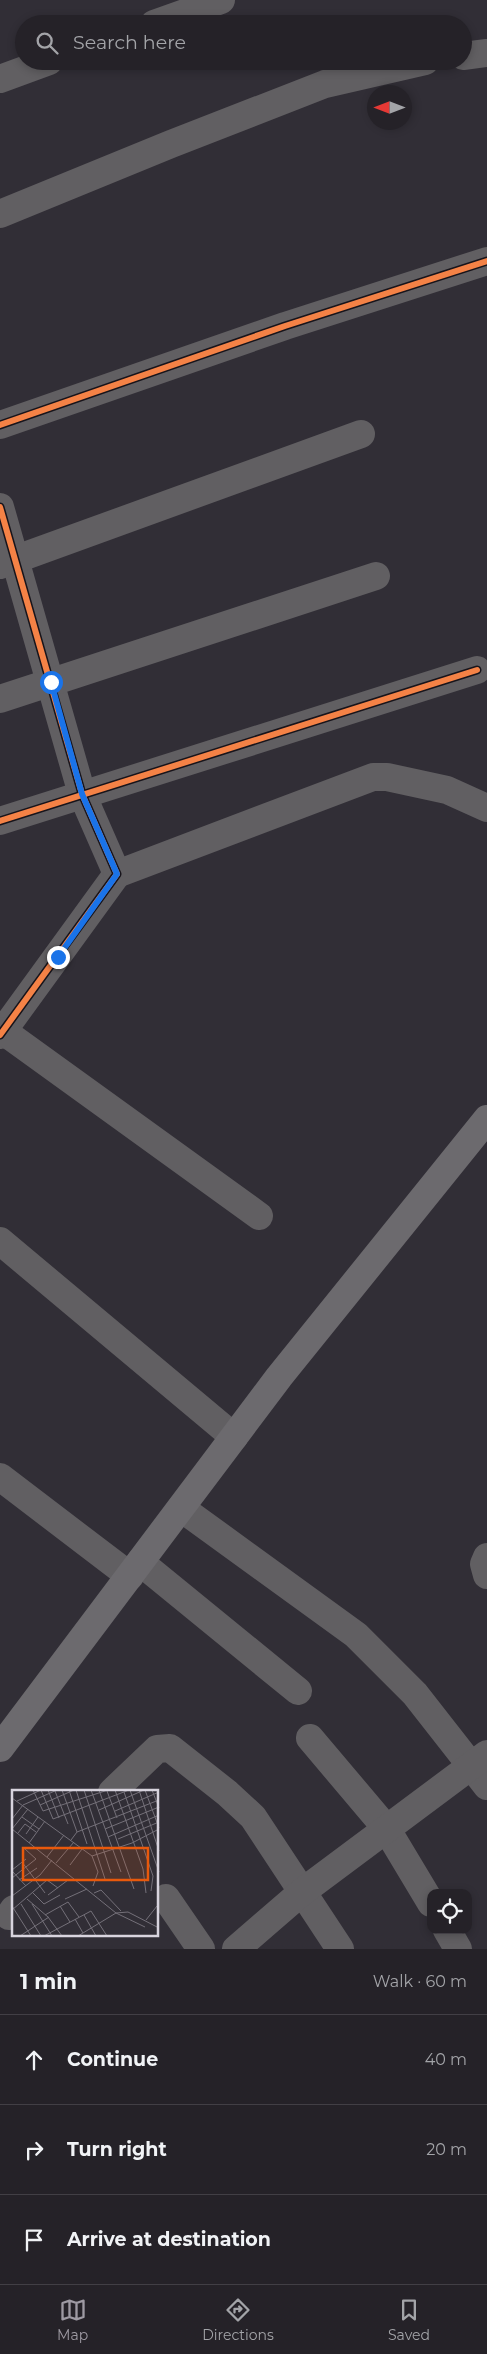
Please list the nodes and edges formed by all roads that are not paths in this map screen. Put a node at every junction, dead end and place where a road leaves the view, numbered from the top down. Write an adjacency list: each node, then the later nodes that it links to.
1 (221, 0): 2 (street)
2 (179, 15)
3 (487, 53): 4 (street)
4 (472, 55)
5 (25, 70): 7 (street)
6 (386, 70): 8 (street)
7 (0, 79)
8 (0, 214)
9 (487, 261): 10 (street)
10 (0, 425)
11 (362, 434): 13 (street)
12 (0, 507): 13 (street)
13 (8, 562): 16 (street)
14 (376, 576): 16 (street)
15 (477, 670): 18 (street)
16 (51, 682): 17 (street); 18 (street)
17 (0, 699)
18 (82, 794): 20 (street); 21 (street)
19 (487, 808): 21 (street)
20 (0, 821)
21 (117, 874): 22 (street)
22 (2, 1033): 24 (street)
23 (487, 1119): 26 (main road)
24 (259, 1216)
25 (0, 1240): 26 (street)
26 (234, 1437): 28 (main road)
27 (0, 1476): 30 (street)
28 (181, 1508): 30 (main road); 35 (street)
29 (487, 1557): 31 (street)
30 (135, 1569): 32 (street); 34 (main road)
31 (487, 1575)
32 (298, 1691)
33 (310, 1738): 38 (street)
34 (0, 1748)
35 (478, 1760): 36 (street); 38 (street)
36 (487, 1786)
37 (114, 1790): 39 (street)
38 (386, 1828): 39 (street); 40 (street)
39 (302, 1892): 44 (street); 45 (street)
40 (427, 1896)
41 (166, 1898): 43 (street)
42 (449, 1934): 46 (street)
43 (201, 1949)
44 (236, 1949)
45 (340, 1949)
46 (458, 1949)

